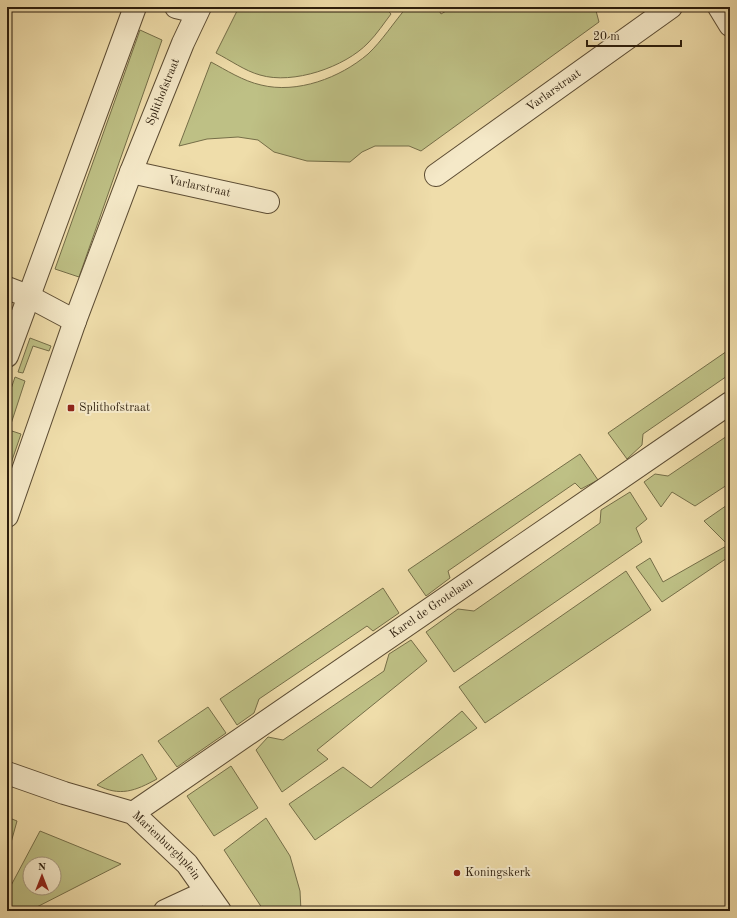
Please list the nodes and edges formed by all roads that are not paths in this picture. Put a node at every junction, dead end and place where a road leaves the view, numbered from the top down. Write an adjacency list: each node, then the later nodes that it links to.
1 (135, 7): 10 (street)
2 (671, 7): 7 (street, Varlarstraat)
3 (719, 7): 5 (street)
4 (191, 9): 6 (street, Splithofstraat)
5 (730, 25)
6 (131, 172): 8 (street, Varlarstraat); 11 (street, Splithofstraat)
7 (436, 176)
8 (268, 202)
9 (7, 288): 10 (street)
10 (28, 296): 11 (street); 12 (street)
11 (75, 321): 14 (street, Splithofstraat)
12 (7, 356)
13 (730, 403): 16 (street, Karel de Grotelaan)
14 (7, 516)
15 (7, 773): 16 (street, Marienburghplein)
16 (133, 814): 17 (street, Marienburghplein)
17 (206, 892): 18 (street, Marienburghplein); 19 (street)
18 (165, 911)
19 (220, 911)

